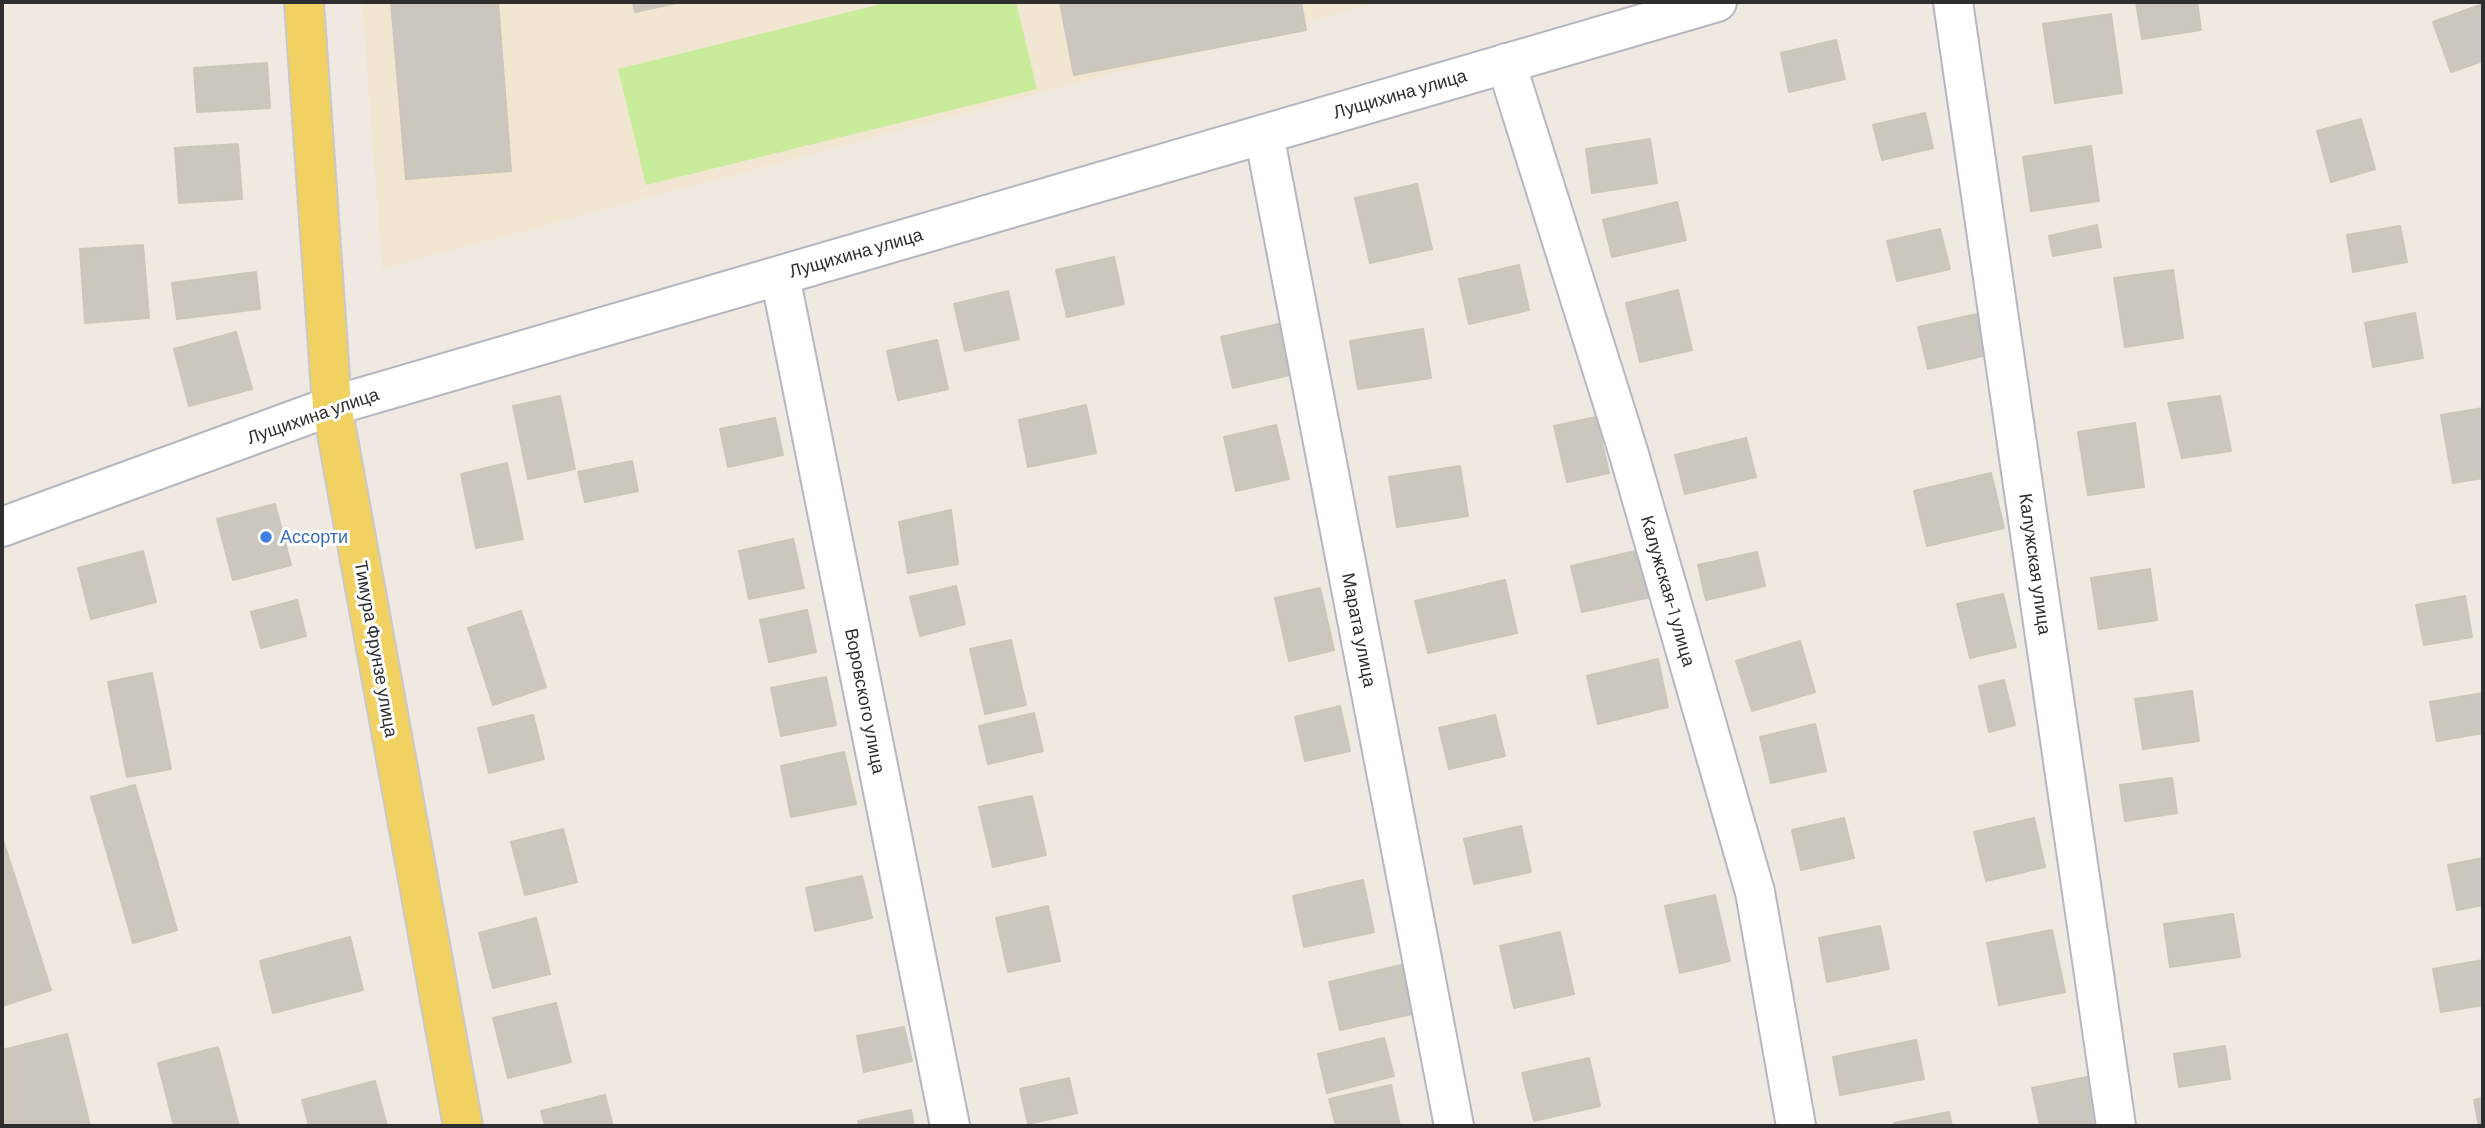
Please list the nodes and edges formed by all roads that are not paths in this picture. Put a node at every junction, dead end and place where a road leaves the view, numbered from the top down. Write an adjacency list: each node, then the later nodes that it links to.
1 (303, 2): 8 (main road, Тимура Фрунзе улица)
2 (1717, 2): 4 (street, Лущихина улица)
3 (1954, 2): 14 (street, Калужская улица)
4 (1617, 16): 5 (street, Лущихина улица)
5 (1506, 63): 6 (street, Лущихина улица); 13 (street, Калужская-1 улица)
6 (1264, 134): 7 (street, Лущихина улица); 12 (street, Марата улица)
7 (780, 275): 8 (street, Лущихина улица); 11 (street, Воровского улица)
8 (332, 406): 9 (street, Лущихина улица); 10 (main road, Тимура Фрунзе улица)
9 (2, 527)
10 (463, 1126)
11 (950, 1126)
12 (1454, 1126)
13 (1796, 1126)
14 (2116, 1126)

